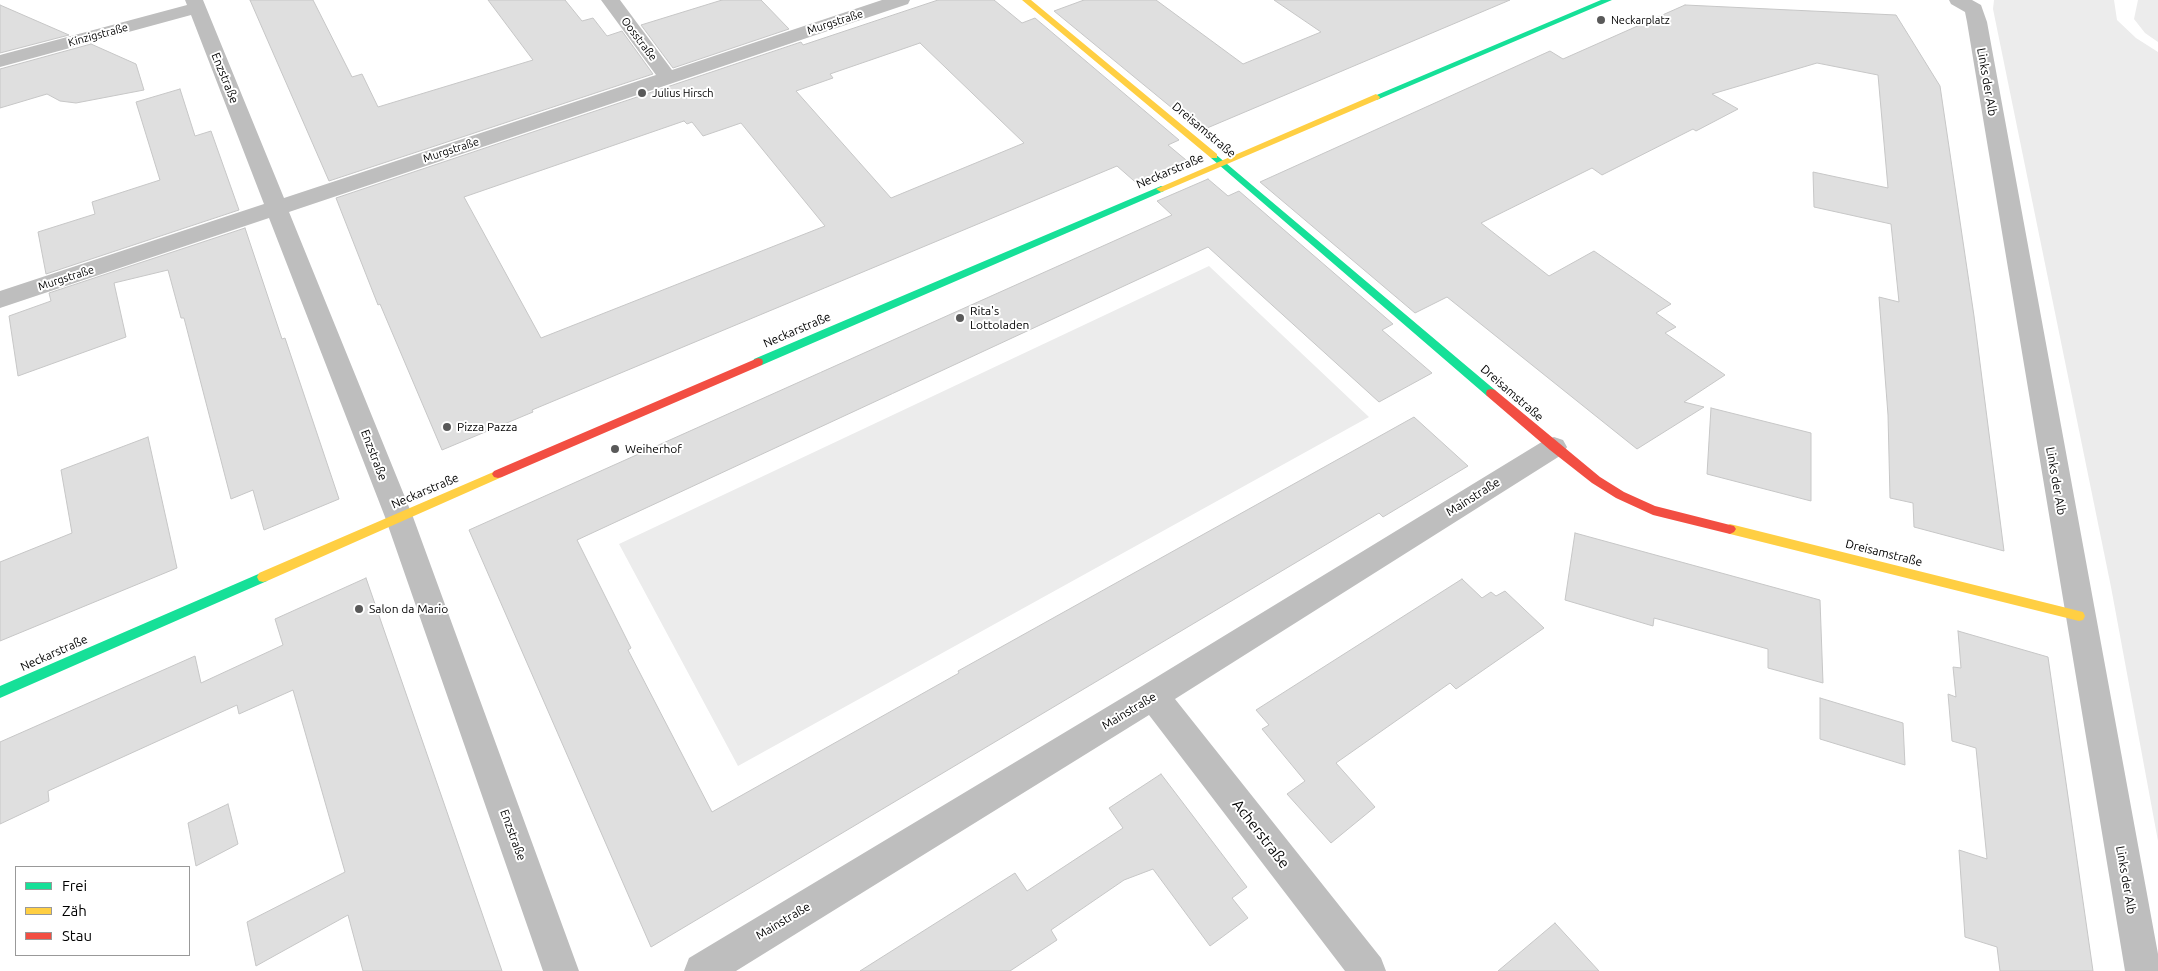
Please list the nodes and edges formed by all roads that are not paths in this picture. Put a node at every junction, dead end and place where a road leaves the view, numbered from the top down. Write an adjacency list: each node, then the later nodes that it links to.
1 (610, 0): 8 (street, Oosstraße)
2 (902, 0): 8 (street, Murgstraße)
3 (1026, 0): 9 (street, Dreisamstraße)
4 (1608, 0): 9 (street, Neckarstraße)
5 (1958, 0): 14 (street, Links der Alb)
6 (196, 4): 7 (street, Kinzigstraße); 10 (street, Enzstraße)
7 (0, 61)
8 (668, 78): 10 (street, Murgstraße)
9 (1222, 163): 12 (street, Dreisamstraße); 13 (street, Neckarstraße)
10 (277, 208): 11 (street, Murgstraße); 13 (street, Enzstraße)
11 (0, 300)
12 (1554, 447): 14 (street, Dreisamstraße); 16 (street, Mainstraße)
13 (399, 517): 15 (street, Neckarstraße); 17 (street, Enzstraße)
14 (2079, 616): 20 (street, Links der Alb)
15 (0, 692)
16 (1153, 696): 18 (street, Mainstraße); 19 (street, Acherstraße)
17 (561, 971)
18 (702, 971)
19 (1368, 971)
20 (2143, 971)

